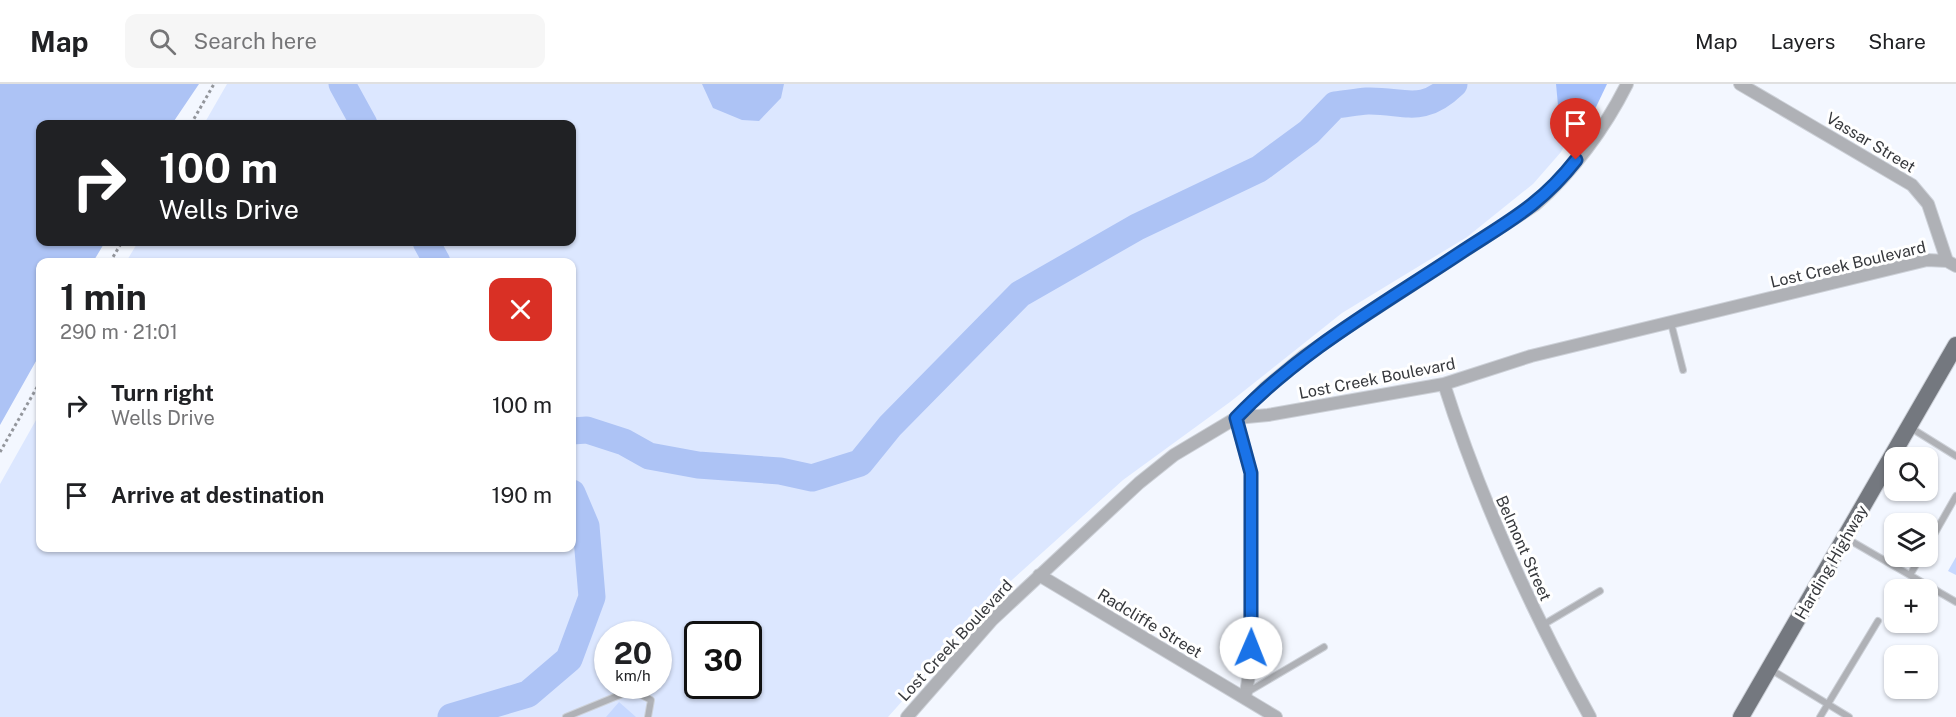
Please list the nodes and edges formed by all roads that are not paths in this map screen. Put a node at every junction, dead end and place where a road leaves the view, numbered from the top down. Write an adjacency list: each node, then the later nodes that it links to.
1 (1627, 84): 8 (street)
2 (1740, 84): 3 (street, Vassar Street)
3 (1951, 263): 4 (street, Lost Creek Boulevard)
4 (1671, 323): 6 (lane); 7 (street, Lost Creek Boulevard)
5 (1956, 345): 9 (main road, Harding Highway)
6 (1683, 370)
7 (1444, 384): 8 (street, Lost Creek Boulevard); 20 (street, Belmont Street)
8 (1236, 418): 15 (street, Lost Creek Boulevard); 23 (street)
9 (1909, 427): 10 (lane); 13 (main road, Harding Highway)
10 (1956, 456)
11 (1956, 496): 12 (lane)
12 (1938, 528)
13 (1846, 537): 16 (lane); 22 (main road, Harding Highway)
14 (1915, 567): 16 (lane)
15 (1039, 575): 23 (street, Radcliffe Street); 27 (street, Lost Creek Boulevard)
16 (1910, 575): 18 (lane)
17 (1600, 591): 20 (lane)
18 (1956, 602)
19 (1878, 621): 24 (lane)
20 (1540, 626): 29 (street, Belmont Street)
21 (1324, 647): 23 (lane)
22 (1769, 669): 24 (lane); 30 (main road, Harding Highway)
23 (1245, 696): 28 (street, Radcliffe Street)
24 (1827, 704): 31 (lane); 32 (lane)
25 (566, 717): 26 (lane)
26 (648, 717)
27 (907, 717)
28 (1276, 717)
29 (1590, 717)
30 (1741, 717)
31 (1820, 717)
32 (1849, 717)

